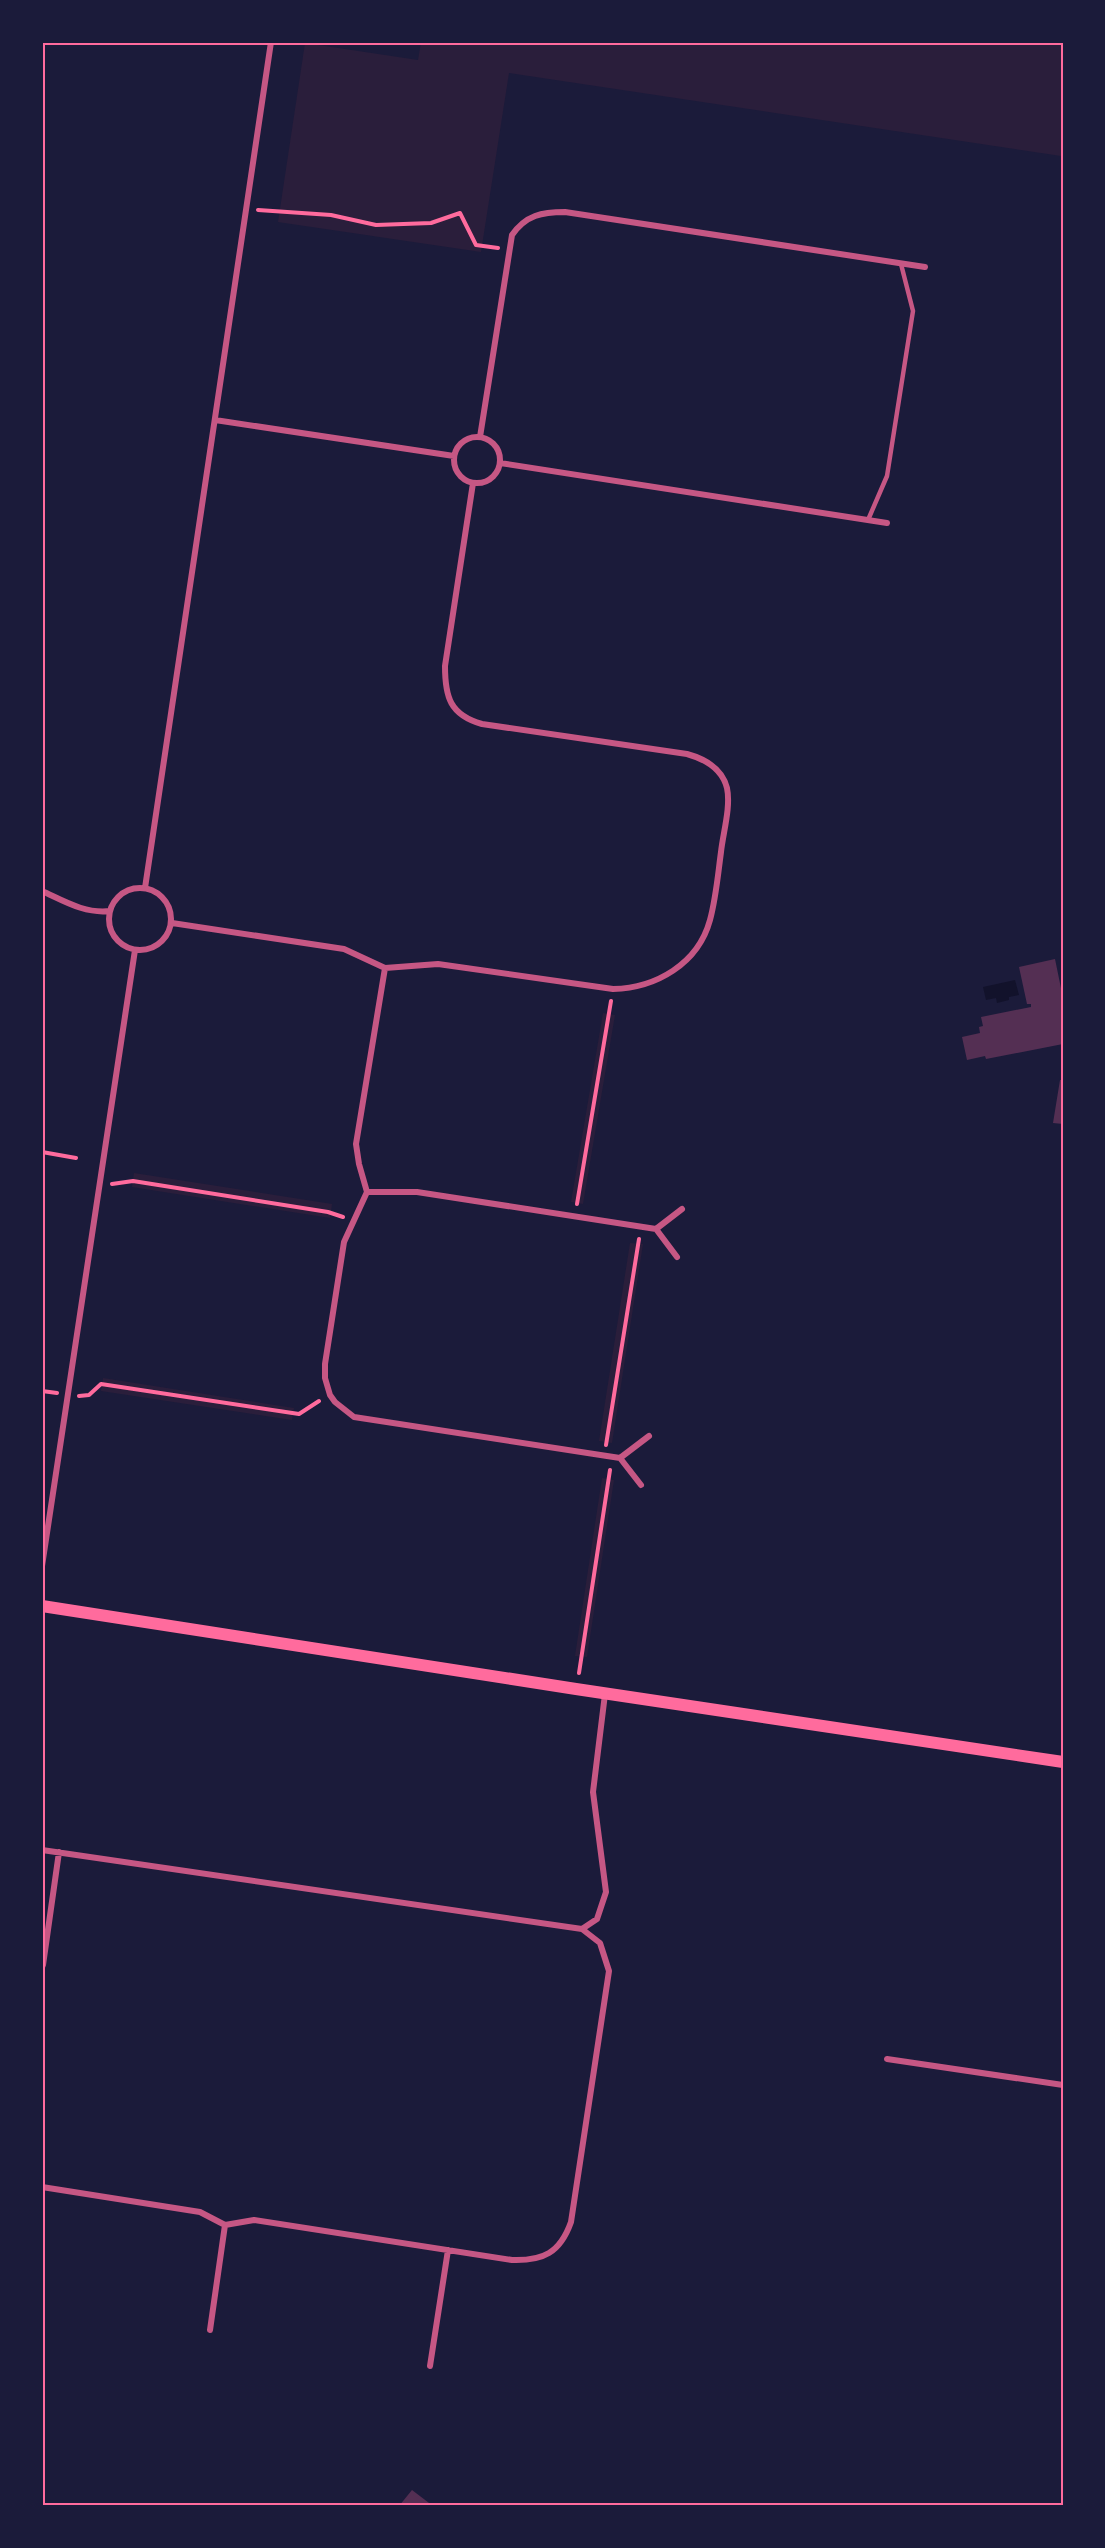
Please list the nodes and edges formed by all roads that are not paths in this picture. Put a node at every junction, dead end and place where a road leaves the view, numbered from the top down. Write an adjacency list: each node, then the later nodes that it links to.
1 (271, 42): 4 (street)
2 (901, 264): 3 (street); 5 (street); 9 (lane)
3 (925, 267)
4 (215, 420): 6 (street); 11 (street)
5 (480, 437): 6 (street); 7 (street)
6 (454, 456): 8 (street)
7 (500, 463): 8 (street); 9 (street)
8 (473, 483): 16 (street)
9 (868, 520): 10 (street)
10 (887, 523)
11 (145, 888): 13 (street); 14 (street)
12 (42, 891): 13 (street)
13 (110, 911): 15 (street)
14 (172, 923): 15 (street); 16 (street)
15 (135, 950): 24 (street)
16 (385, 968): 17 (street)
17 (367, 1192): 19 (street); 22 (street)
18 (682, 1209): 19 (street)
19 (656, 1229): 20 (street)
20 (677, 1257)
21 (648, 1436): 22 (street)
22 (620, 1458): 23 (street)
23 (641, 1485)
24 (42, 1566)
25 (42, 1606): 26 (main road)
26 (605, 1693): 27 (main road); 30 (street)
27 (1063, 1762)
28 (42, 1850): 29 (street)
29 (59, 1852): 30 (street); 31 (street)
30 (582, 1929): 36 (street)
31 (43, 1965)
32 (887, 2059): 33 (street)
33 (1063, 2085)
34 (42, 2187): 35 (street)
35 (225, 2225): 36 (street); 37 (street)
36 (447, 2250): 38 (street)
37 (210, 2330)
38 (430, 2366)

